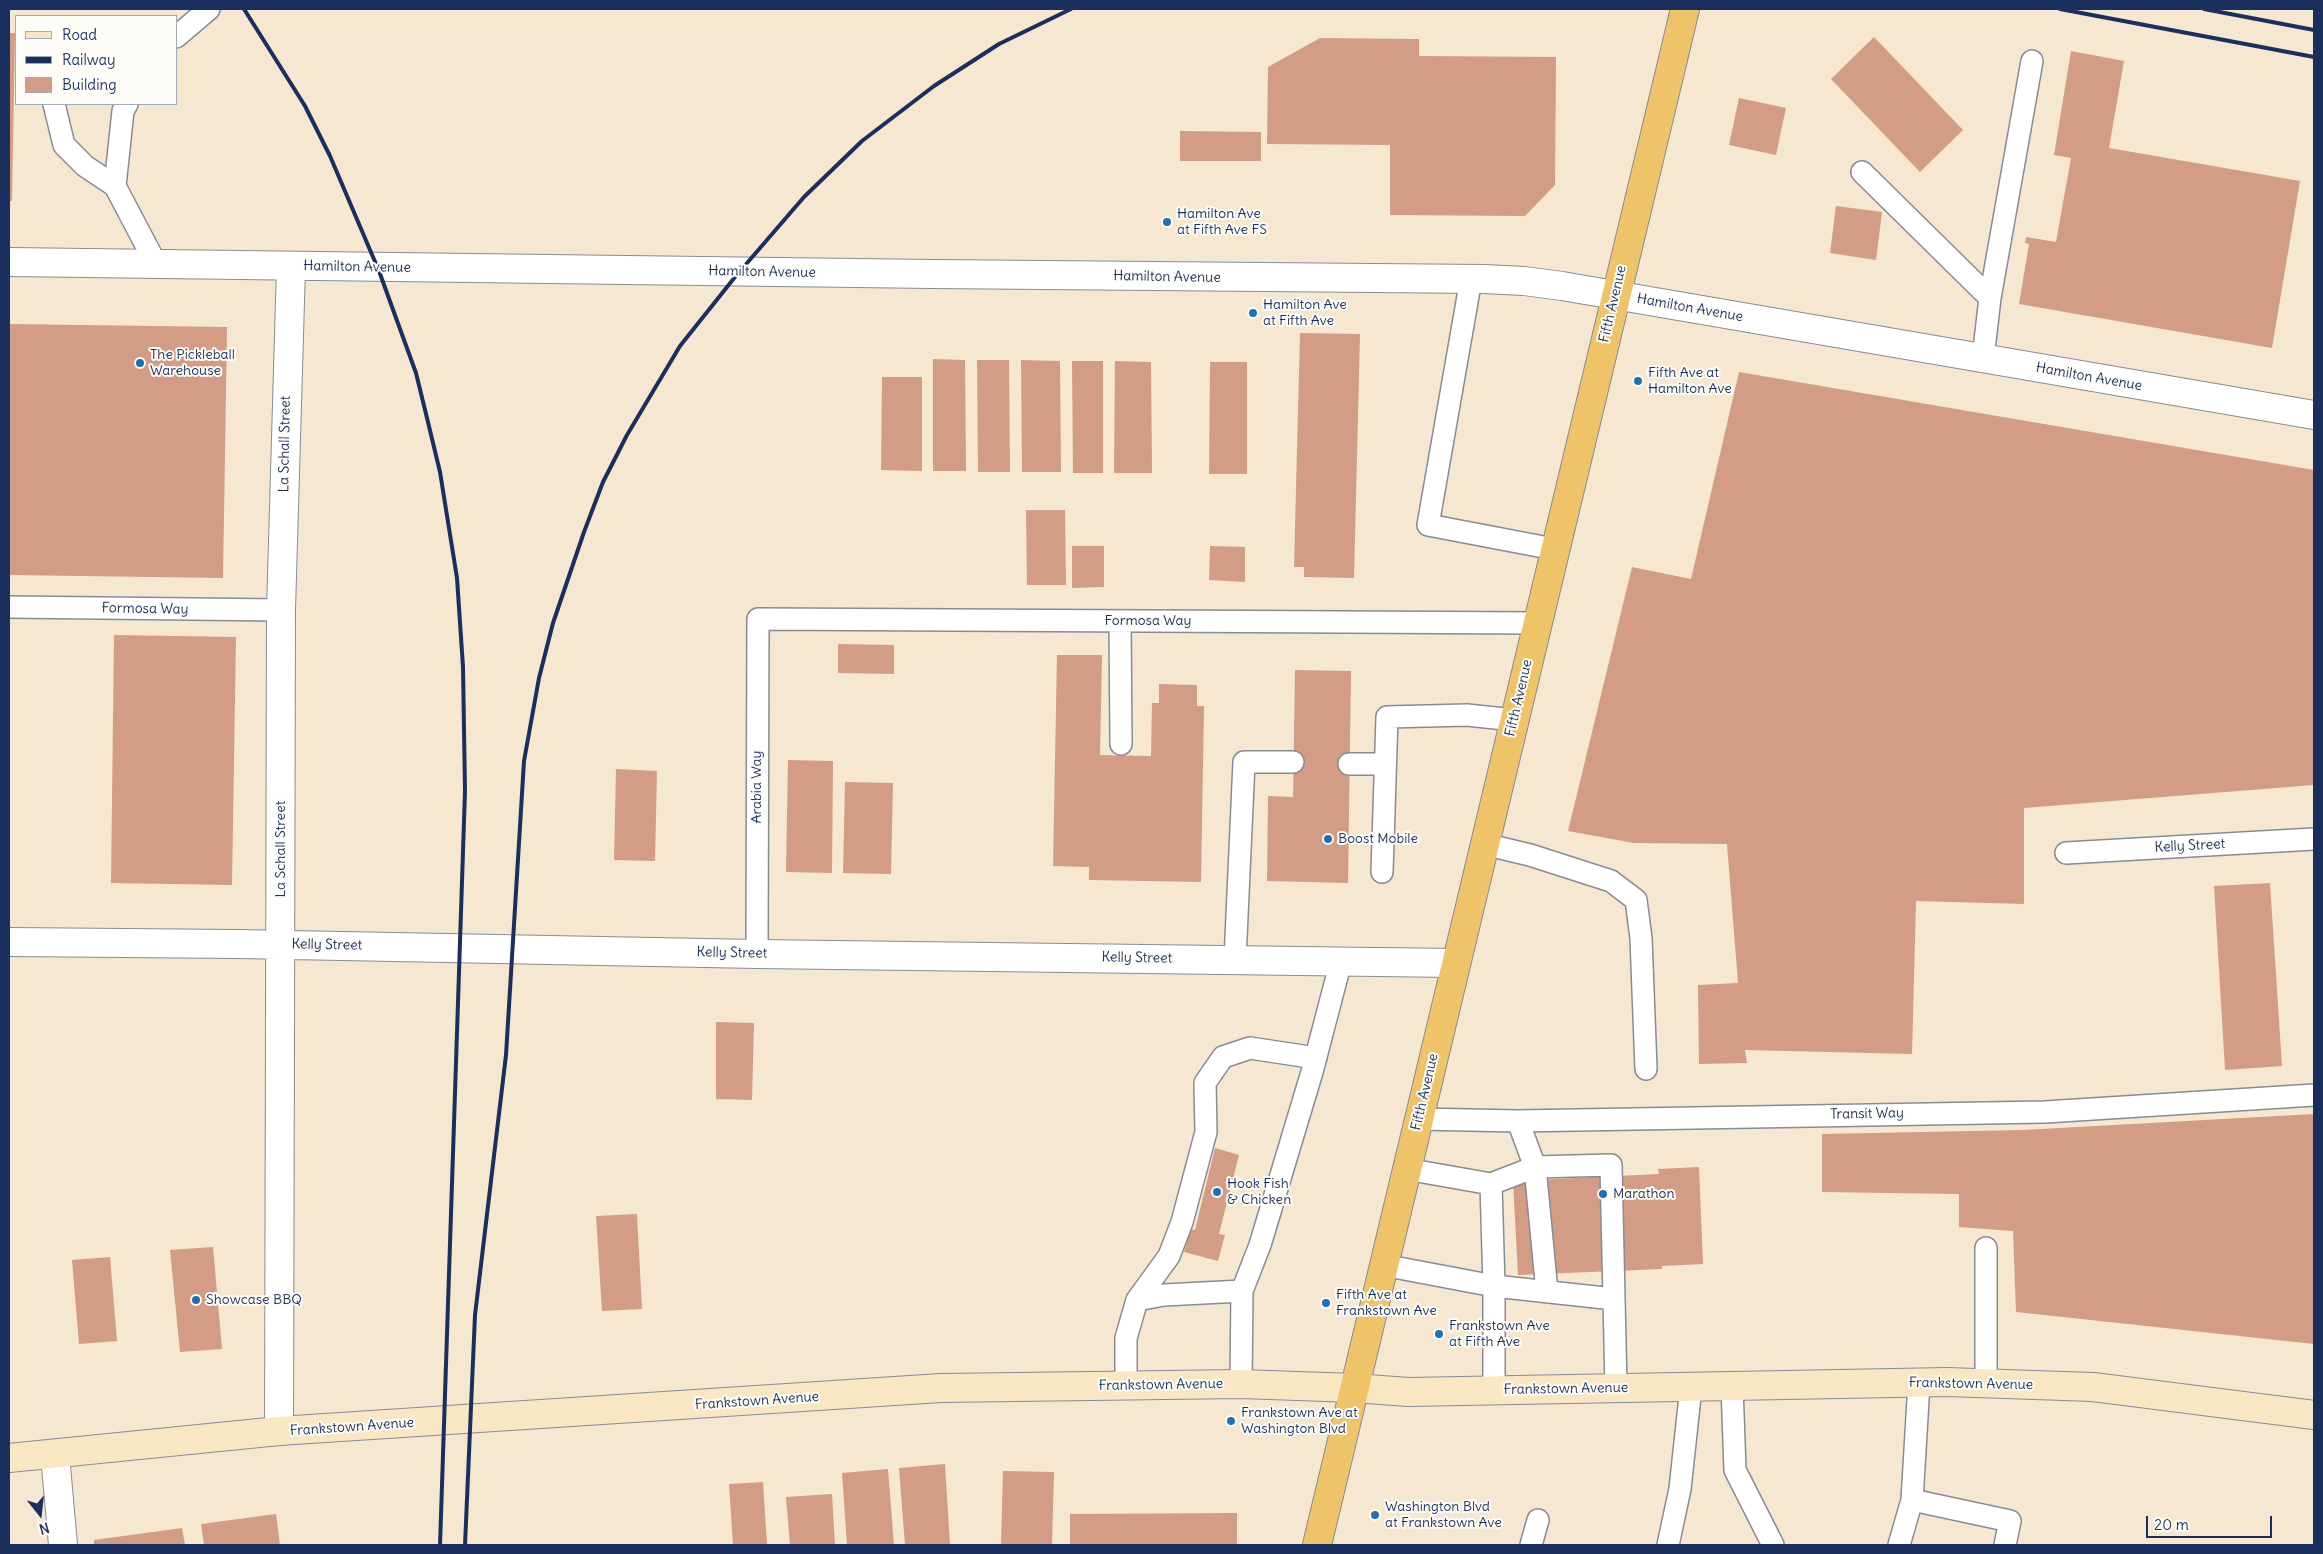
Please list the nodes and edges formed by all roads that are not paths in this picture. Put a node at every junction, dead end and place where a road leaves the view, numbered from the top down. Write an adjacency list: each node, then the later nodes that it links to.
1 (209, 9): 3 (lane)
2 (1685, 9): 13 (highway, Fifth Avenue)
3 (178, 35)
4 (2032, 61): 14 (lane)
5 (54, 105): 8 (lane)
6 (126, 105): 8 (lane)
7 (1862, 172): 14 (lane)
8 (115, 186): 10 (lane)
9 (9, 262): 10 (street, Hamilton Avenue)
10 (156, 264): 11 (street, Hamilton Avenue)
11 (291, 267): 12 (street, Hamilton Avenue); 19 (street, La Schall Street)
12 (1471, 279): 13 (street, Hamilton Avenue); 17 (lane)
13 (1615, 295): 15 (street, Hamilton Avenue); 17 (highway, Fifth Avenue)
14 (1990, 298): 15 (lane)
15 (1983, 358): 16 (street, Hamilton Avenue)
16 (2314, 415)
17 (1554, 549): 22 (highway, Fifth Avenue)
18 (9, 607): 19 (lane, Formosa Way)
19 (281, 610): 33 (street, La Schall Street)
20 (758, 620): 21 (lane, Formosa Way); 34 (lane, Arabia Way)
21 (1120, 621): 22 (lane, Formosa Way); 24 (lane)
22 (1537, 623): 23 (highway, Fifth Avenue)
23 (1514, 720): 27 (lane); 29 (highway, Fifth Avenue)
24 (1120, 744)
25 (1293, 762): 35 (lane)
26 (1350, 764): 27 (lane)
27 (1385, 764): 31 (lane)
28 (2314, 839): 30 (lane, Kelly Street)
29 (1484, 844): 37 (highway, Fifth Avenue); 39 (lane)
30 (2066, 854)
31 (1382, 872)
32 (9, 942): 33 (street, Kelly Street)
33 (281, 945): 34 (street, Kelly Street); 63 (street, La Schall Street)
34 (756, 954): 35 (street, Kelly Street)
35 (1235, 960): 36 (street, Kelly Street)
36 (1341, 961): 37 (street, Kelly Street); 38 (lane)
37 (1455, 962): 41 (highway, Fifth Avenue)
38 (1316, 1058): 49 (lane); 52 (lane)
39 (1646, 1069)
40 (2314, 1095): 42 (lane, Transit Way)
41 (1419, 1119): 42 (lane, Transit Way); 44 (highway, Fifth Avenue)
42 (1518, 1121): 43 (lane)
43 (1534, 1167): 45 (lane); 50 (lane); 51 (lane)
44 (1406, 1169): 45 (lane); 47 (highway, Fifth Avenue)
45 (1491, 1184): 48 (lane)
46 (1986, 1248): 55 (lane)
47 (1383, 1265): 48 (lane); 59 (highway, Fifth Avenue)
48 (1494, 1286): 50 (lane); 61 (lane)
49 (1242, 1291): 52 (lane); 54 (lane)
50 (1547, 1292): 51 (lane)
51 (1614, 1299): 60 (lane)
52 (1137, 1300): 56 (lane)
53 (1919, 1383): 55 (main road, Frankstown Avenue); 57 (main road, Frankstown Avenue); 66 (lane)
54 (1241, 1384): 56 (main road, Frankstown Avenue); 59 (main road, Frankstown Avenue)
55 (1986, 1384): 62 (main road, Frankstown Avenue)
56 (1126, 1386): 63 (main road, Frankstown Avenue)
57 (1732, 1386): 58 (main road, Frankstown Avenue); 72 (lane)
58 (1691, 1387): 60 (main road, Frankstown Avenue); 71 (lane)
59 (1354, 1388): 61 (main road, Frankstown Avenue); 69 (highway, Fifth Avenue)
60 (1616, 1388): 61 (main road, Frankstown Avenue)
61 (1494, 1390)
62 (2314, 1415)
63 (279, 1431): 64 (main road, Frankstown Avenue)
64 (55, 1455): 65 (main road, Frankstown Avenue); 68 (street)
65 (9, 1458)
66 (1912, 1500): 73 (lane); 74 (lane)
67 (1538, 1520): 70 (lane)
68 (63, 1545)
69 (1316, 1545)
70 (1532, 1545)
71 (1668, 1545)
72 (1773, 1545)
73 (1899, 1545)
74 (2005, 1545)

